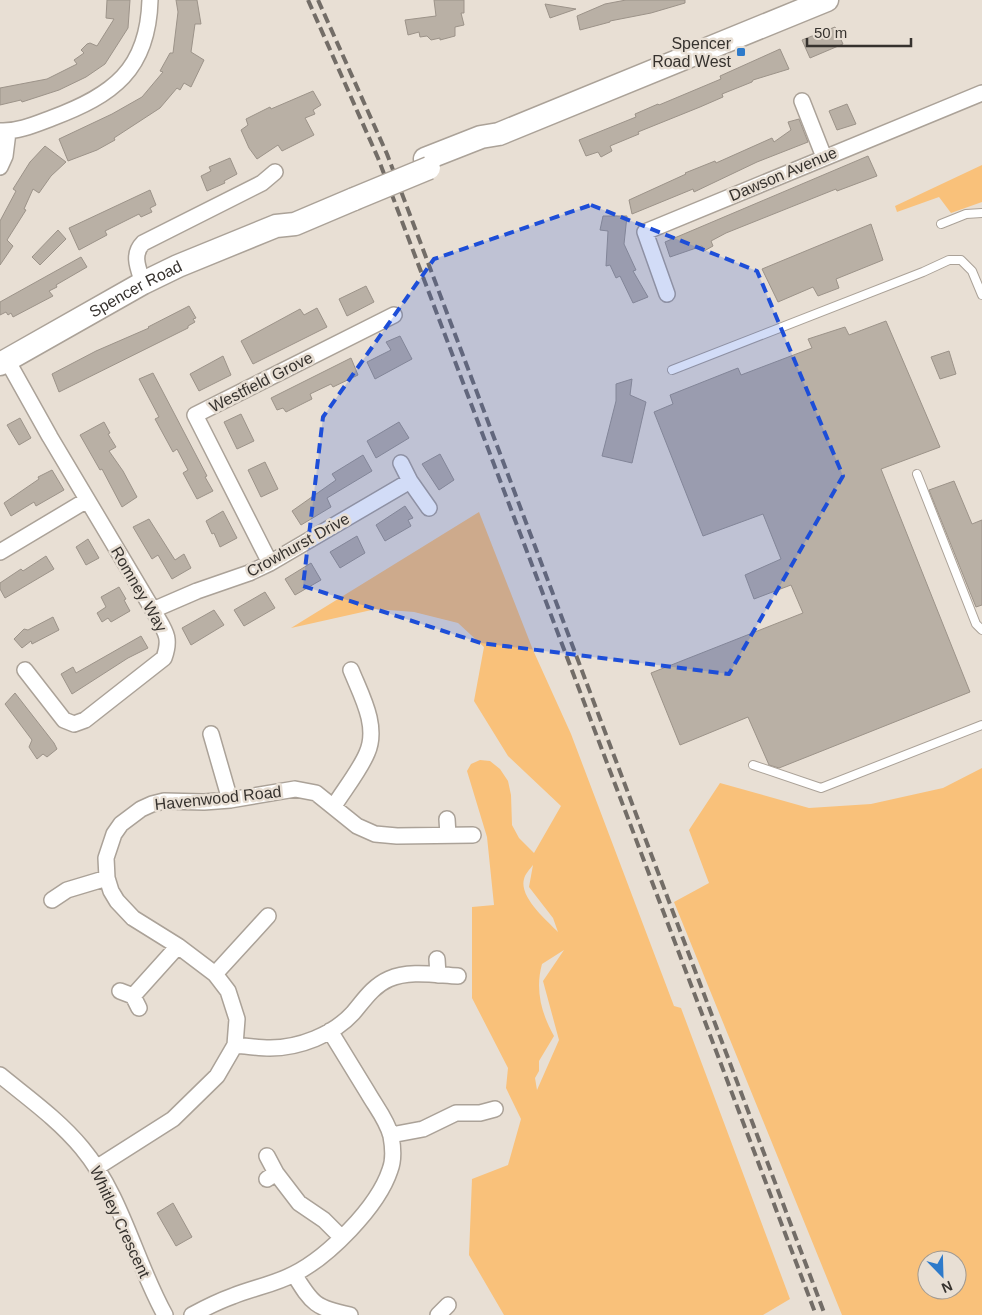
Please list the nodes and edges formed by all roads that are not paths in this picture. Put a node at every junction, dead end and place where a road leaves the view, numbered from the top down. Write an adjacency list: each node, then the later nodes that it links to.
1 (150, 0): 5 (street)
2 (827, 0): 11 (street, Spencer Road)
3 (982, 93): 6 (street, Dawson Avenue)
4 (802, 101): 6 (street)
5 (4, 132): 7 (street)
6 (824, 157): 12 (street, Dawson Avenue)
7 (0, 167)
8 (275, 172): 11 (street)
9 (982, 213): 10 (lane)
10 (941, 224)
11 (144, 283): 15 (street, Spencer Road)
12 (667, 294)
13 (982, 296): 16 (lane)
14 (394, 315): 23 (street, Westfield Grove)
15 (4, 362): 20 (street, Romney Way)
16 (672, 370)
17 (401, 464): 19 (street)
18 (917, 474): 25 (lane)
19 (410, 481): 21 (street); 23 (street, Crowhurst Drive)
20 (87, 500): 22 (street); 24 (street, Romney Way)
21 (429, 508)
22 (0, 552)
23 (270, 564): 24 (street, Crowhurst Drive)
24 (153, 610): 26 (street, Romney Way)
25 (982, 630)
26 (25, 670)
27 (351, 670): 32 (street)
28 (982, 725): 30 (lane)
29 (211, 734): 31 (street)
30 (753, 765)
31 (230, 800): 32 (street, Havenwood Road); 36 (street, Havenwood Road)
32 (334, 806): 34 (street, Havenwood Road)
33 (447, 819): 34 (street)
34 (448, 835): 35 (street, Havenwood Road)
35 (472, 835)
36 (107, 878): 37 (street); 39 (street, Havenwood Road)
37 (48, 902)
38 (268, 916): 41 (street)
39 (178, 946): 41 (street, Havenwood Road); 44 (street)
40 (437, 959): 42 (street)
41 (215, 974): 46 (street, Havenwood Road)
42 (438, 976): 43 (street); 45 (street)
43 (458, 976)
44 (131, 998)
45 (330, 1031): 46 (street); 49 (street)
46 (235, 1044): 51 (street, Havenwood Road)
47 (0, 1075): 51 (street, Whitley Crescent)
48 (496, 1108): 49 (street)
49 (391, 1135): 52 (street)
50 (267, 1156): 52 (street)
51 (96, 1168): 54 (street, Whitley Crescent)
52 (342, 1238): 53 (street)
53 (294, 1274): 55 (street); 56 (street)
54 (165, 1315)
55 (192, 1315)
56 (350, 1315)

